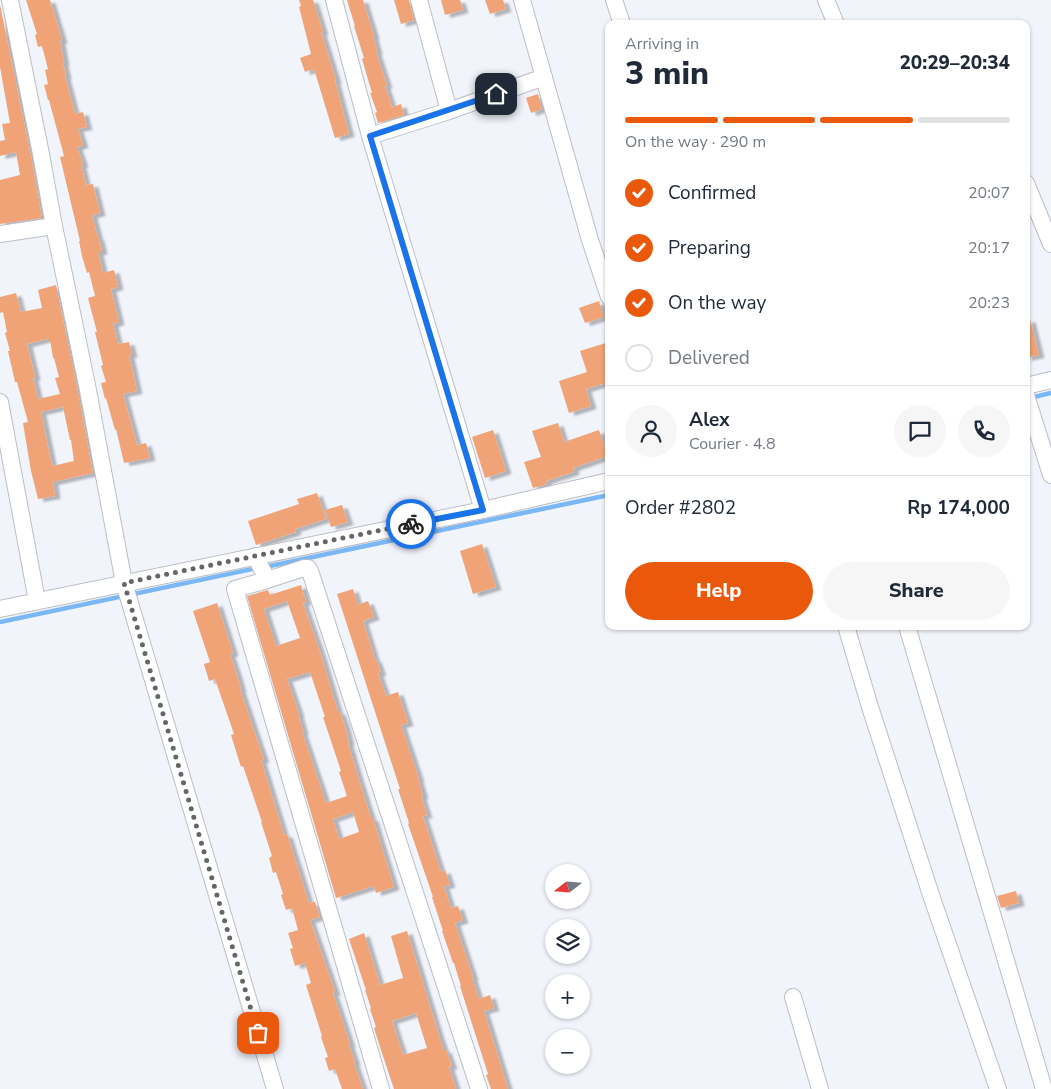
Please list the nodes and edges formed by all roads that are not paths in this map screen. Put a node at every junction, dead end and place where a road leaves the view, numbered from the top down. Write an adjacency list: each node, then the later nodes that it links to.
1 (10, 0): 13 (street)
2 (334, 0): 11 (street)
3 (419, 0): 10 (street)
4 (522, 0): 9 (street)
5 (614, 0): 7 (street)
6 (826, 0): 8 (street)
7 (621, 20)
8 (834, 20)
9 (544, 77): 10 (street); 16 (street)
10 (449, 111): 11 (street)
11 (370, 136): 23 (street)
12 (1030, 193): 15 (street)
13 (54, 226): 14 (street); 25 (street)
14 (0, 234)
15 (1051, 244)
16 (605, 285)
17 (1051, 380): 18 (street)
18 (1030, 385)
19 (0, 402): 26 (street)
20 (1030, 408): 21 (street)
21 (1051, 475)
22 (605, 482): 23 (street)
23 (483, 510): 24 (street)
24 (261, 568): 25 (street); 32 (street); 33 (street)
25 (124, 583): 26 (street); 31 (street)
26 (37, 601): 27 (street)
27 (0, 609)
28 (847, 630): 35 (street)
29 (908, 630): 36 (street)
30 (793, 997): 34 (street)
31 (275, 1089)
32 (381, 1089)
33 (479, 1089)
34 (820, 1089)
35 (998, 1089)
36 (1044, 1089)

